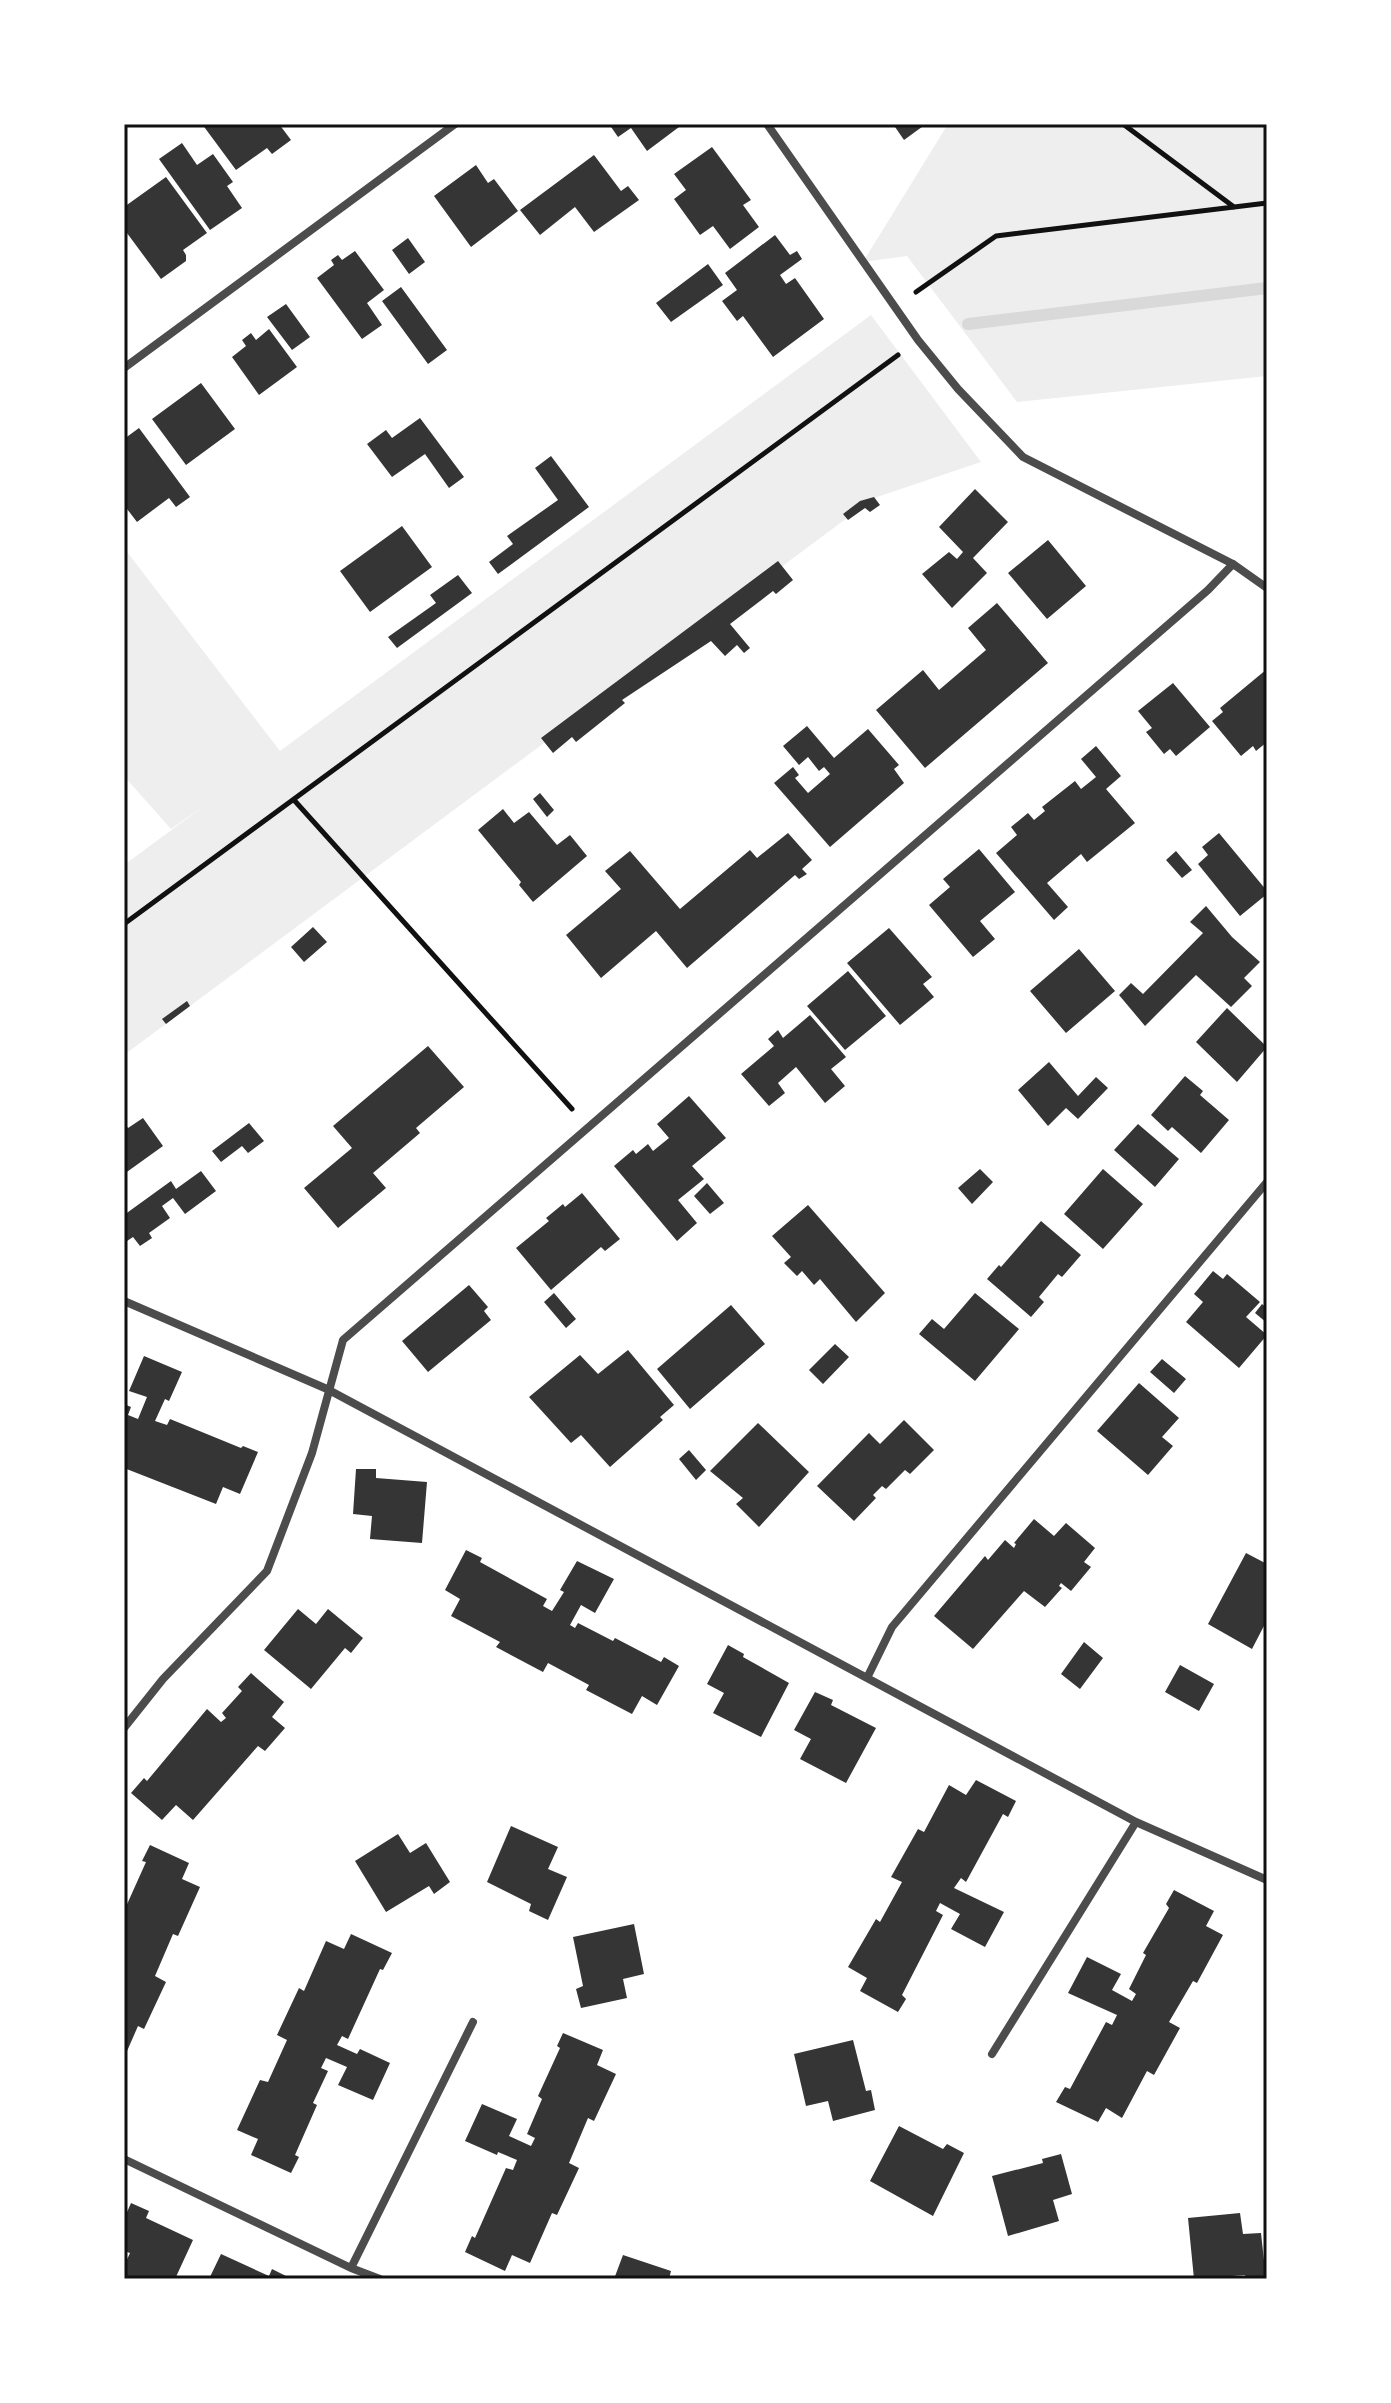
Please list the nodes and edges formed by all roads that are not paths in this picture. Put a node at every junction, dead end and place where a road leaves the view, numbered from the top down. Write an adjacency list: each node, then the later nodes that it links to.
1 (455, 124): 3 (street)
2 (767, 124): 4 (street)
3 (124, 368)
4 (1233, 564): 5 (street); 8 (street)
5 (1267, 588)
6 (1267, 1182): 9 (street)
7 (124, 1301): 8 (street)
8 (327, 1389): 9 (street); 10 (street)
9 (867, 1678): 11 (street)
10 (124, 1728)
11 (1136, 1822): 12 (street); 14 (street)
12 (1267, 1880)
13 (473, 2022): 16 (street)
14 (992, 2054)
15 (124, 2159): 16 (street)
16 (351, 2268): 17 (street)
17 (380, 2279)

